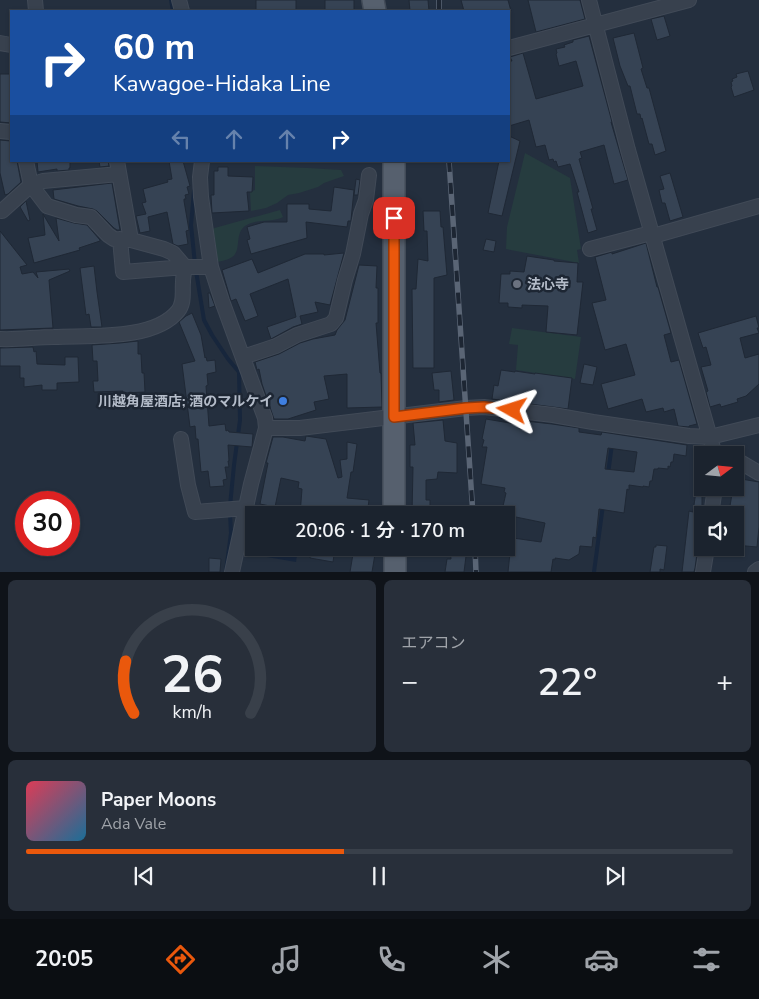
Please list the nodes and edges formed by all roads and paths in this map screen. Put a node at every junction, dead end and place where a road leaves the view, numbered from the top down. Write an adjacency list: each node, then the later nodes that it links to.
1 (589, 0): 3 (street)
2 (689, 0): 3 (street)
3 (596, 25): 4 (street); 13 (street)
4 (510, 48)
5 (26, 162): 10 (street)
6 (202, 162): 16 (street)
7 (394, 162): 19 (main road)
8 (118, 168): 10 (street); 14 (street)
9 (370, 175): 18 (street)
10 (31, 185): 12 (street); 14 (street)
11 (759, 206): 13 (street)
12 (2, 211)
13 (652, 234): 15 (street); 24 (street)
14 (125, 240): 16 (street); 16 (street)
15 (590, 249)
16 (197, 267): 17 (street); 18 (street)
17 (0, 339)
18 (242, 357): 21 (street)
19 (394, 417): 21 (street); 23 (street); 29 (main road)
20 (759, 425): 25 (street)
21 (266, 428): 28 (street)
22 (181, 439): 30 (street)
23 (711, 446)
24 (713, 446)
25 (715, 446)
26 (744, 464): 27 (street)
27 (759, 473)
28 (246, 506)
29 (394, 506)
30 (245, 508)
31 (245, 513): 35 (street)
32 (394, 556): 36 (main road)
33 (706, 556): 37 (street)
34 (759, 569): 38 (street)
35 (232, 572)
36 (395, 572)
37 (703, 572)
38 (755, 572)

